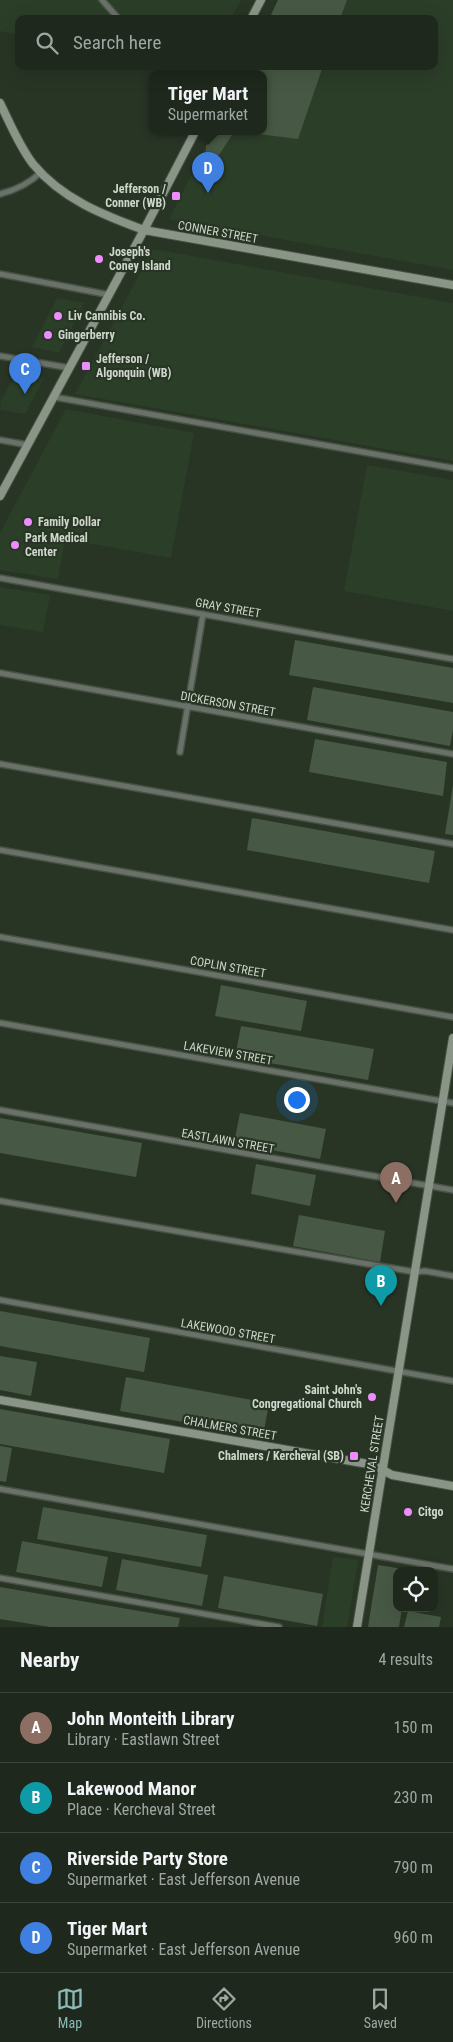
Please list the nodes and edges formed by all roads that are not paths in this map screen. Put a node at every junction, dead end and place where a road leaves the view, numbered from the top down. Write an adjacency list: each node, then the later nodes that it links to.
1 (102, 0): 3 (street)
2 (260, 0): 4 (street)
3 (115, 15)
4 (253, 15)
5 (0, 103): 6 (street, CONNER STREET)
6 (4, 119): 8 (street, CONNER STREET)
7 (192, 135): 10 (street)
8 (41, 172): 9 (street); 10 (street, CONNER STREET)
9 (0, 194)
10 (144, 230): 12 (street, CONNER STREET); 13 (street)
11 (0, 274): 13 (street)
12 (453, 285)
13 (110, 294): 15 (street)
14 (0, 356): 15 (street)
15 (70, 368): 16 (street)
16 (54, 398): 18 (street); 19 (street)
17 (0, 440): 18 (street)
18 (28, 445): 20 (street)
19 (453, 468)
20 (0, 496)
21 (0, 578): 22 (street, GRAY STREET)
22 (203, 614): 23 (street, GRAY STREET); 25 (street)
23 (453, 659)
24 (0, 673): 25 (street, DICKERSON STREET)
25 (188, 706): 26 (street); 27 (street, DICKERSON STREET)
26 (180, 752)
27 (453, 754)
28 (0, 764): 29 (street)
29 (453, 844)
30 (0, 850): 31 (street)
31 (453, 930)
32 (0, 937): 33 (street, COPLIN STREET)
33 (453, 1017)
34 (0, 1023): 36 (street, LAKEVIEW STREET)
35 (453, 1038): 36 (street, KERCHEVAL STREET)
36 (442, 1102): 37 (street, LAKEVIEW STREET); 39 (street, KERCHEVAL STREET)
37 (453, 1103)
38 (0, 1110): 39 (street, EASTLAWN STREET)
39 (429, 1186): 40 (street, EASTLAWN STREET); 42 (street, KERCHEVAL STREET)
40 (453, 1190)
41 (0, 1201): 42 (street)
42 (415, 1272): 43 (street); 45 (street, KERCHEVAL STREET)
43 (453, 1276)
44 (0, 1300): 45 (street, LAKEWOOD STREET)
45 (399, 1371): 46 (street, LAKEWOOD STREET); 48 (street, KERCHEVAL STREET)
46 (453, 1381)
47 (0, 1400): 48 (street, CHALMERS STREET)
48 (383, 1470): 49 (street, CHALMERS STREET); 51 (street, KERCHEVAL STREET)
49 (453, 1486)
50 (0, 1489): 51 (street)
51 (369, 1554): 52 (street); 55 (street, KERCHEVAL STREET)
52 (453, 1569)
53 (0, 1578): 54 (street)
54 (279, 1627)
55 (357, 1627)

